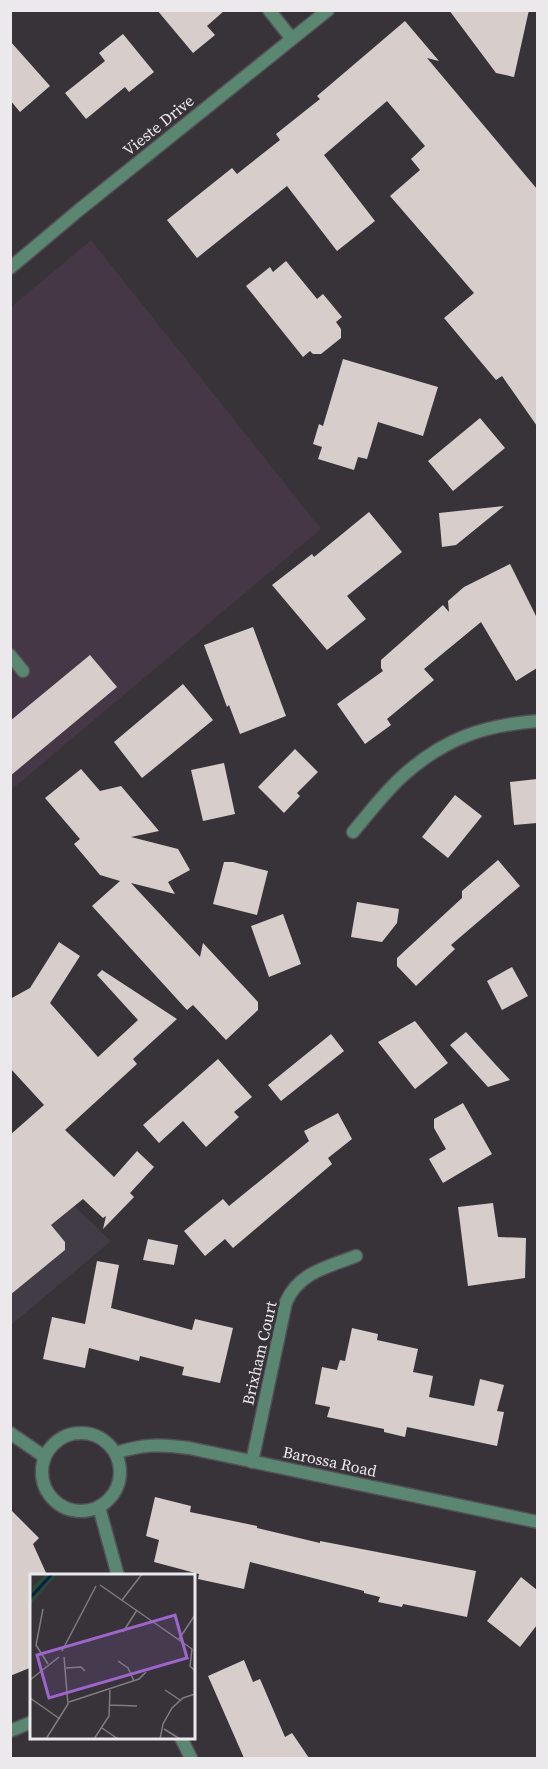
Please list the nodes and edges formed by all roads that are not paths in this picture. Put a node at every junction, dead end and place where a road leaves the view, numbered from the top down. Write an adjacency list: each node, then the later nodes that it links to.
1 (269, 10): 3 (street)
2 (328, 10): 3 (street, Vieste Drive)
3 (292, 39): 4 (street, Vieste Drive)
4 (10, 268)
5 (10, 655): 6 (street)
6 (23, 671)
7 (537, 721): 8 (street)
8 (353, 832)
9 (356, 1256): 13 (street, Brixham Court)
10 (10, 1433): 12 (street)
11 (115, 1453): 12 (street); 13 (street, Barossa Road); 14 (street)
12 (45, 1457): 14 (street)
13 (252, 1462): 15 (street, Barossa Road)
14 (99, 1507): 16 (street)
15 (537, 1522)
16 (118, 1574)
17 (30, 1723): 18 (street)
18 (10, 1731)
19 (182, 1739): 20 (street)
20 (191, 1758)

